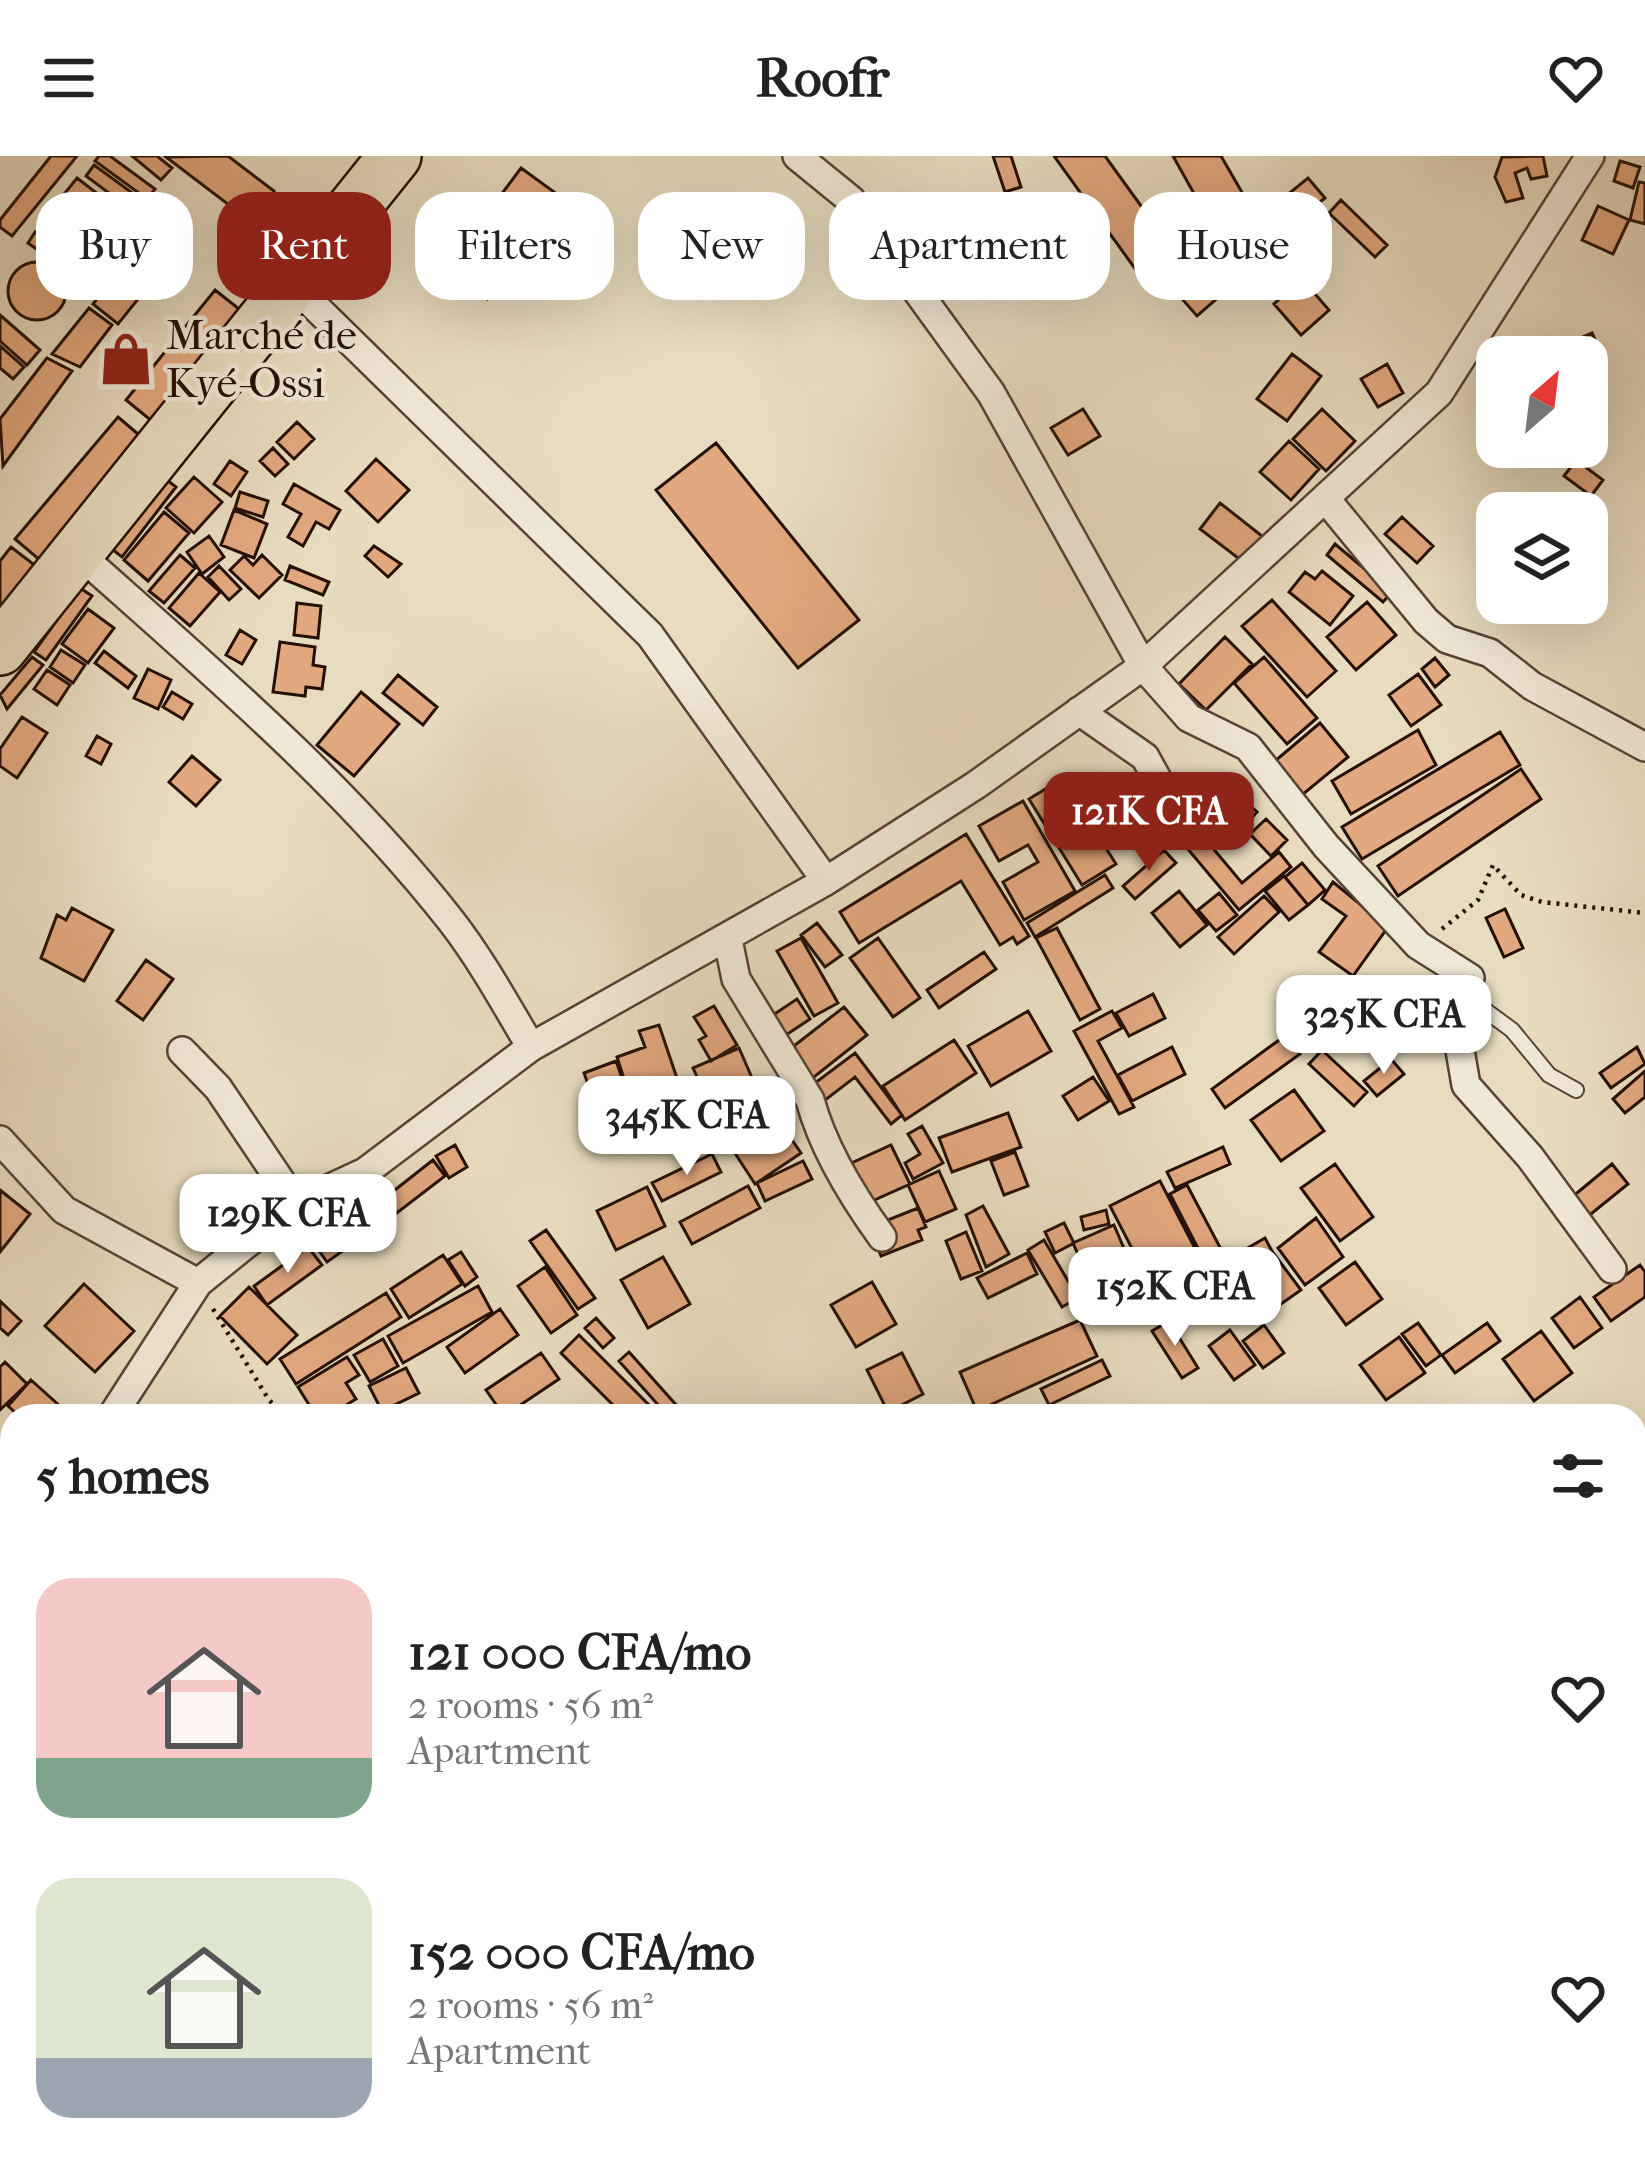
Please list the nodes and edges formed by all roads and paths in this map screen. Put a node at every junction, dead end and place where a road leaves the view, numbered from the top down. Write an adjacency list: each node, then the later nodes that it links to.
1 (395, 156): 4 (highway)
2 (797, 156): 10 (street)
3 (1590, 156): 7 (street)
4 (366, 192)
5 (278, 300): 8 (highway)
6 (308, 300): 14 (street)
7 (1325, 497): 10 (street); 12 (street)
8 (78, 553): 9 (highway); 19 (street)
9 (0, 649)
10 (1143, 666): 11 (street); 17 (street)
11 (1079, 711): 13 (street); 14 (street)
12 (1645, 746)
13 (1210, 804)
14 (826, 881): 16 (street)
15 (1645, 913): 17 (path)
16 (728, 940): 19 (street); 24 (street)
17 (1418, 945): 18 (street)
18 (1466, 998): 21 (lane); 25 (street)
19 (531, 1047): 23 (street)
20 (182, 1051): 23 (street)
21 (1576, 1090)
22 (0, 1140): 26 (street)
23 (296, 1204): 26 (street)
24 (882, 1237)
25 (1612, 1269)
26 (198, 1283): 27 (street); 28 (path)
27 (120, 1404)
28 (273, 1404)

